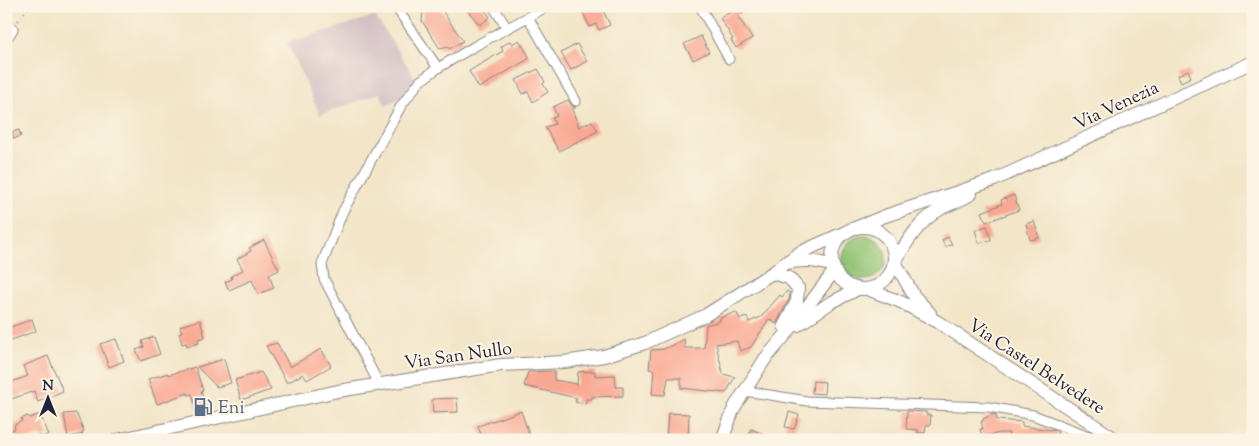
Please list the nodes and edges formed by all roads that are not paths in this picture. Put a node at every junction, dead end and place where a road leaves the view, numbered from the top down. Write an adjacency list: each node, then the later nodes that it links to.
1 (395, 6): 11 (street)
2 (493, 6): 7 (street)
3 (548, 6): 5 (street)
4 (700, 6): 9 (street)
5 (528, 17): 7 (street); 12 (street)
6 (10, 26): 8 (street)
7 (507, 28): 11 (street)
8 (6, 40)
9 (729, 59)
10 (1253, 62): 13 (street, Via Venezia)
11 (438, 68): 23 (street)
12 (576, 101)
13 (994, 180): 14 (street, Via Venezia); 15 (street, Via Venezia)
14 (852, 229): 15 (street); 16 (street, Via San Nullo); 17 (street)
15 (895, 262): 19 (street); 20 (street)
16 (786, 263): 17 (street, Via San Nullo); 18 (street, Via San Nullo)
17 (834, 268): 19 (street); 21 (street)
18 (772, 272): 22 (street); 23 (street, Via San Nullo)
19 (863, 289): 20 (street); 21 (street)
20 (938, 322): 28 (street, Via Castel Belvedere)
21 (788, 332): 22 (street)
22 (765, 358): 24 (street)
23 (379, 384): 25 (street, Via San Nullo)
24 (745, 391): 26 (street); 27 (street)
25 (117, 440)
26 (722, 440)
27 (1099, 440)
28 (1117, 440)

